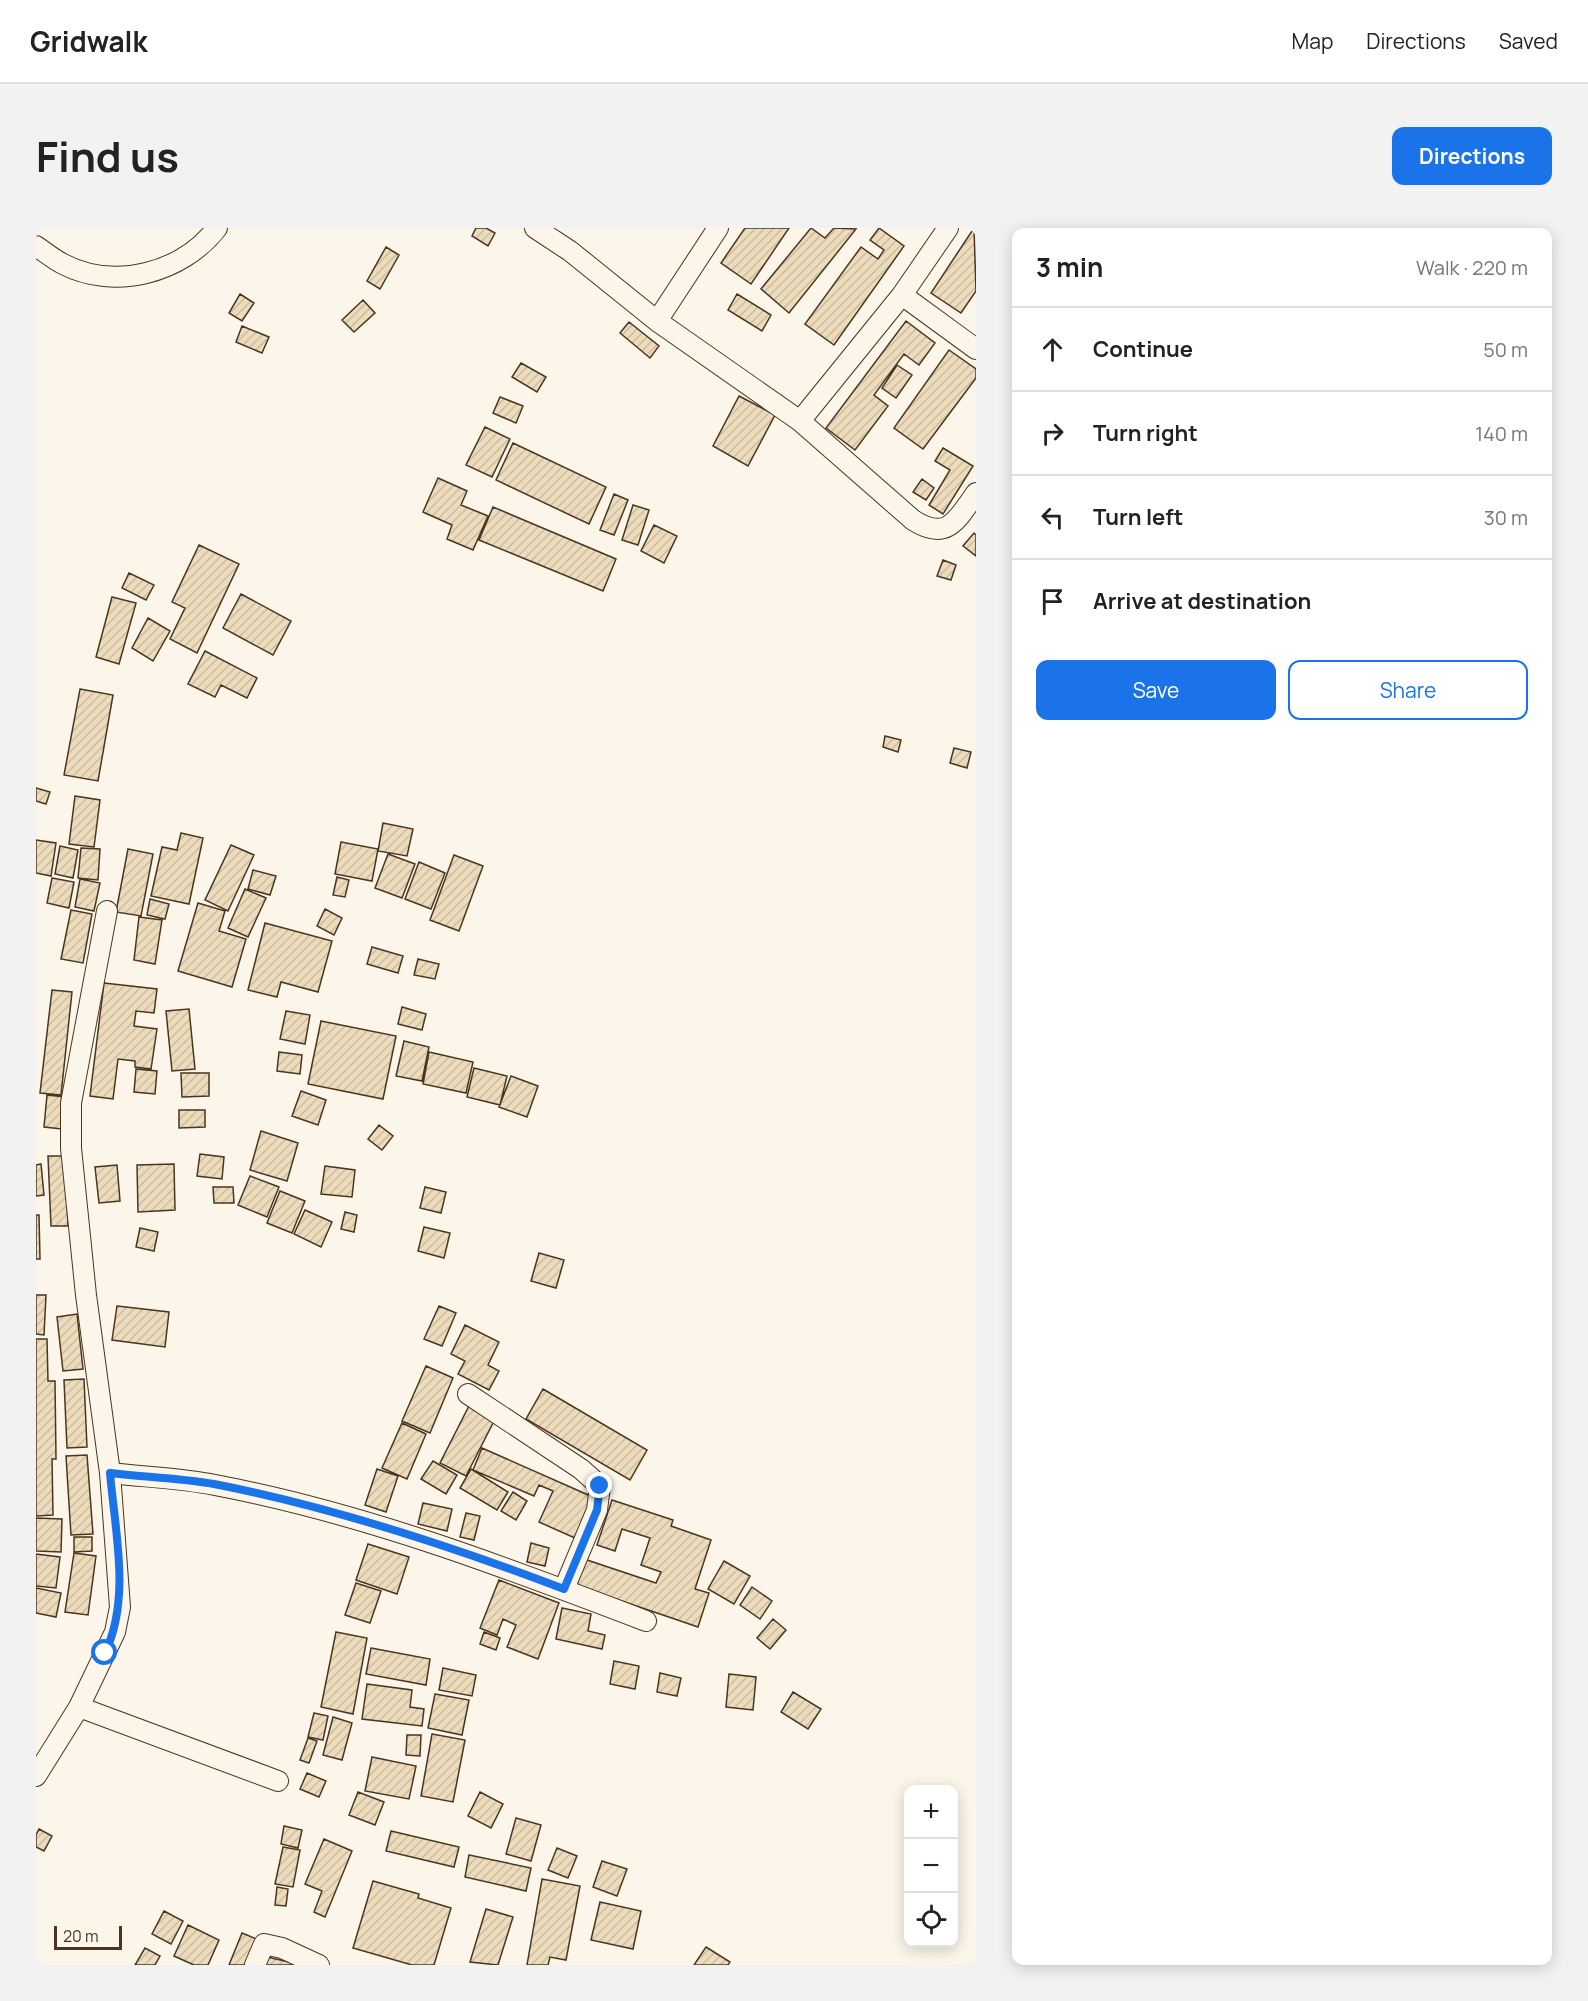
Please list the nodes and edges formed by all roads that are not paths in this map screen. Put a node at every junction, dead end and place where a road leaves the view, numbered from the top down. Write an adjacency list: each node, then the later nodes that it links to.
1 (217, 228): 5 (street)
2 (535, 228): 7 (street)
3 (718, 228): 7 (street)
4 (948, 228): 6 (street)
5 (36, 246)
6 (902, 295): 8 (street); 9 (street)
7 (657, 321): 9 (street)
8 (976, 349)
9 (800, 421): 10 (street)
10 (976, 493)
11 (107, 911): 13 (street)
12 (468, 1394): 14 (street)
13 (110, 1473): 14 (street); 16 (street)
14 (564, 1589): 15 (street)
15 (646, 1621)
16 (79, 1707): 17 (street); 18 (street)
17 (36, 1776)
18 (278, 1781)
19 (255, 1965): 20 (street)
20 (319, 1965)

